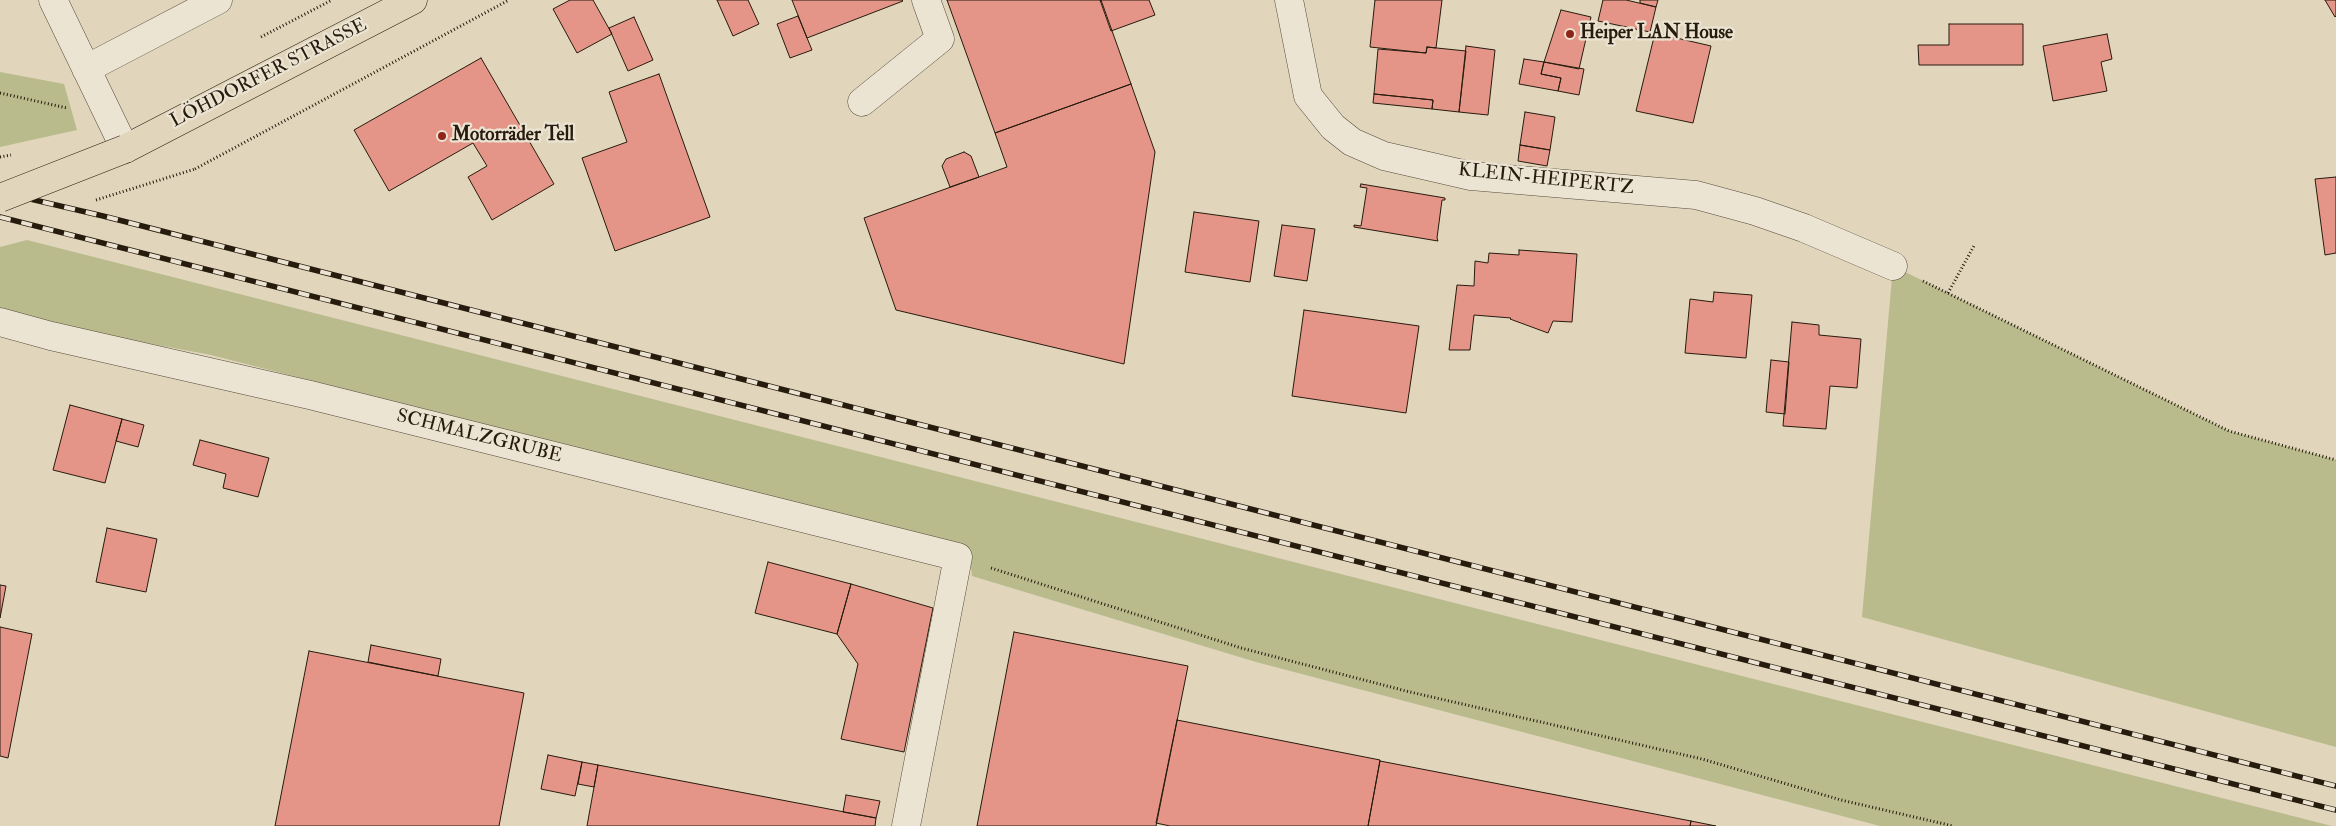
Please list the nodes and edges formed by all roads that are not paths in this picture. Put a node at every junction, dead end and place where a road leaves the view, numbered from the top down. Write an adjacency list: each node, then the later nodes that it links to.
1 (53, 0): 6 (street)
2 (218, 0): 6 (street)
3 (413, 0): 8 (main road, LÖHDORFER STRASSE)
4 (926, 0): 7 (street)
5 (1289, 0): 10 (street, KLEIN-HEIPERTZ)
6 (86, 69): 8 (street)
7 (862, 102)
8 (125, 148): 9 (main road, LÖHDORFER STRASSE, bridge)
9 (0, 198)
10 (1893, 266)
11 (0, 322): 12 (street, SCHMALZGRUBE)
12 (906, 826)

